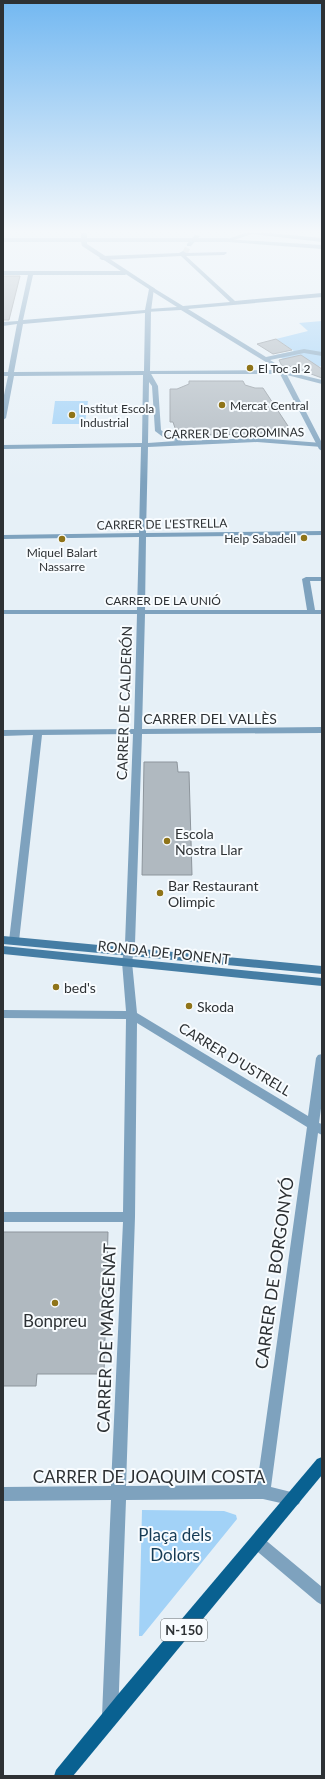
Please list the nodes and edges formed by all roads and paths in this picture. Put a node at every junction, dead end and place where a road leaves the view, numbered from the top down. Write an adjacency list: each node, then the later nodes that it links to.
1 (22, 316): 5 (street)
2 (101, 316): 5 (street)
3 (148, 316): 10 (street, CARRER DE CALDERÓN)
4 (197, 316): 8 (street)
5 (20, 323): 6 (street); 12 (street)
6 (3, 324)
7 (322, 354): 8 (street)
8 (265, 359): 9 (street)
9 (281, 372): 10 (street); 13 (street); 18 (street)
10 (147, 373): 12 (street); 15 (street, CARRER DE CALDERÓN); 17 (street, CARRER DE CALDERÓN)
11 (3, 374): 12 (street)
12 (11, 374): 14 (street)
13 (322, 382)
14 (3, 418)
15 (158, 431): 16 (street); 17 (street)
16 (192, 442): 17 (street, CARRER DE COROMINAS); 18 (street, CARRER DE COROMINAS)
17 (145, 446): 19 (street, CARRER DE COROMINAS); 21 (street, CARRER DE CALDERÓN)
18 (322, 446)
19 (3, 447)
20 (322, 533): 21 (street, CARRER DE L'ESTRELLA)
21 (142, 535): 22 (street, CARRER DE L'ESTRELLA); 25 (street, CARRER DE CALDERÓN)
22 (3, 537)
23 (322, 579): 26 (street)
24 (3, 612): 25 (street, CARRER DE LA UNIÓ)
25 (140, 612): 26 (street, CARRER DE LA UNIÓ); 29 (street, CARRER DE CALDERÓN)
26 (310, 612): 27 (street, CARRER DE LA UNIÓ)
27 (322, 612)
28 (322, 730): 29 (street, CARRER DEL VALLÈS)
29 (138, 731): 31 (street, CARRER DEL VALLÈS); 35 (street, CARRER DE CALDERÓN)
30 (3, 732): 31 (street, CARRER DEL VALLÈS)
31 (38, 732): 33 (street)
32 (3, 940): 33 (main road, RONDA DE PONENT)
33 (14, 941): 35 (main road, RONDA DE PONENT)
34 (3, 950): 35 (main road, RONDA DE PONENT)
35 (128, 957): 36 (main road, RONDA DE PONENT); 37 (main road, RONDA DE PONENT); 39 (street, CARRER DE MARGENAT)
36 (322, 970)
37 (322, 982)
38 (3, 1014): 39 (street)
39 (132, 1015): 41 (street, CARRER D'USTRELL); 43 (street, CARRER DE MARGENAT)
40 (322, 1058): 41 (street, CARRER DE BORGONYÓ)
41 (317, 1126): 45 (street, CARRER DE BORGONYÓ)
42 (3, 1217): 43 (street)
43 (129, 1217): 46 (street, CARRER DE MARGENAT)
44 (322, 1464): 48 (main road, N-150)
45 (263, 1492): 46 (street, CARRER DE JOAQUIM COSTA); 48 (street, CARRER DE JOAQUIM COSTA)
46 (118, 1493): 47 (street, CARRER DE JOAQUIM COSTA); 51 (street, CARRER DE MARGENAT)
47 (3, 1494)
48 (294, 1499): 49 (main road, N-150)
49 (258, 1543): 50 (street); 51 (main road, N-150)
50 (322, 1597)
51 (110, 1716): 52 (main road, N-150)
52 (62, 1776)

